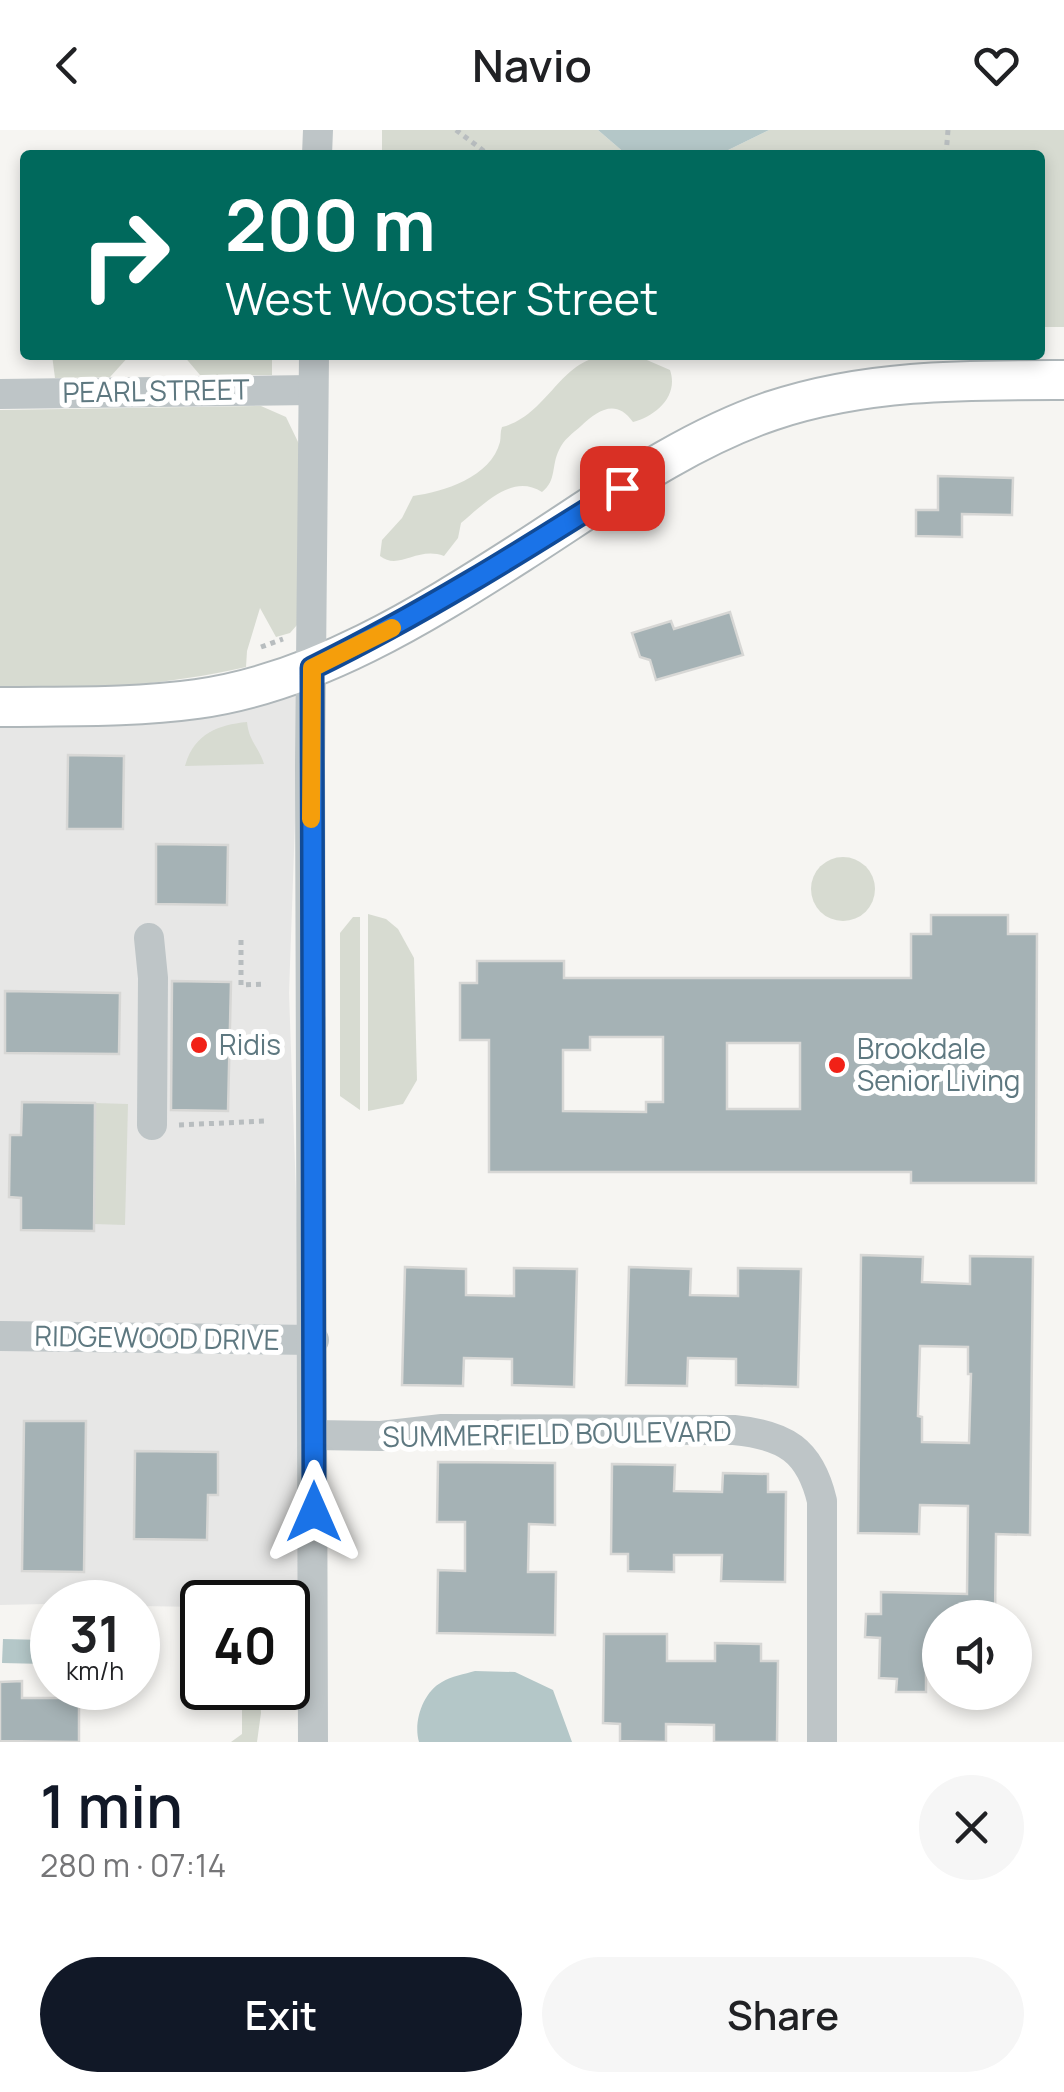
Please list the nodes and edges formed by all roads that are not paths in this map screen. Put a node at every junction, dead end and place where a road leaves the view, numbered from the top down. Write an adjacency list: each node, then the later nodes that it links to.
1 (314, 360): 3 (street)
2 (1064, 380): 5 (main road)
3 (313, 390): 4 (street, PEARL STREET); 5 (street)
4 (0, 394)
5 (312, 668): 6 (main road); 10 (street)
6 (0, 707)
7 (149, 938): 8 (street)
8 (152, 1125)
9 (0, 1336): 10 (street, RIDGEWOOD DRIVE)
10 (314, 1340): 11 (street)
11 (314, 1435): 12 (street); 13 (street, SUMMERFIELD BOULEVARD)
12 (313, 1742)
13 (822, 1742)

